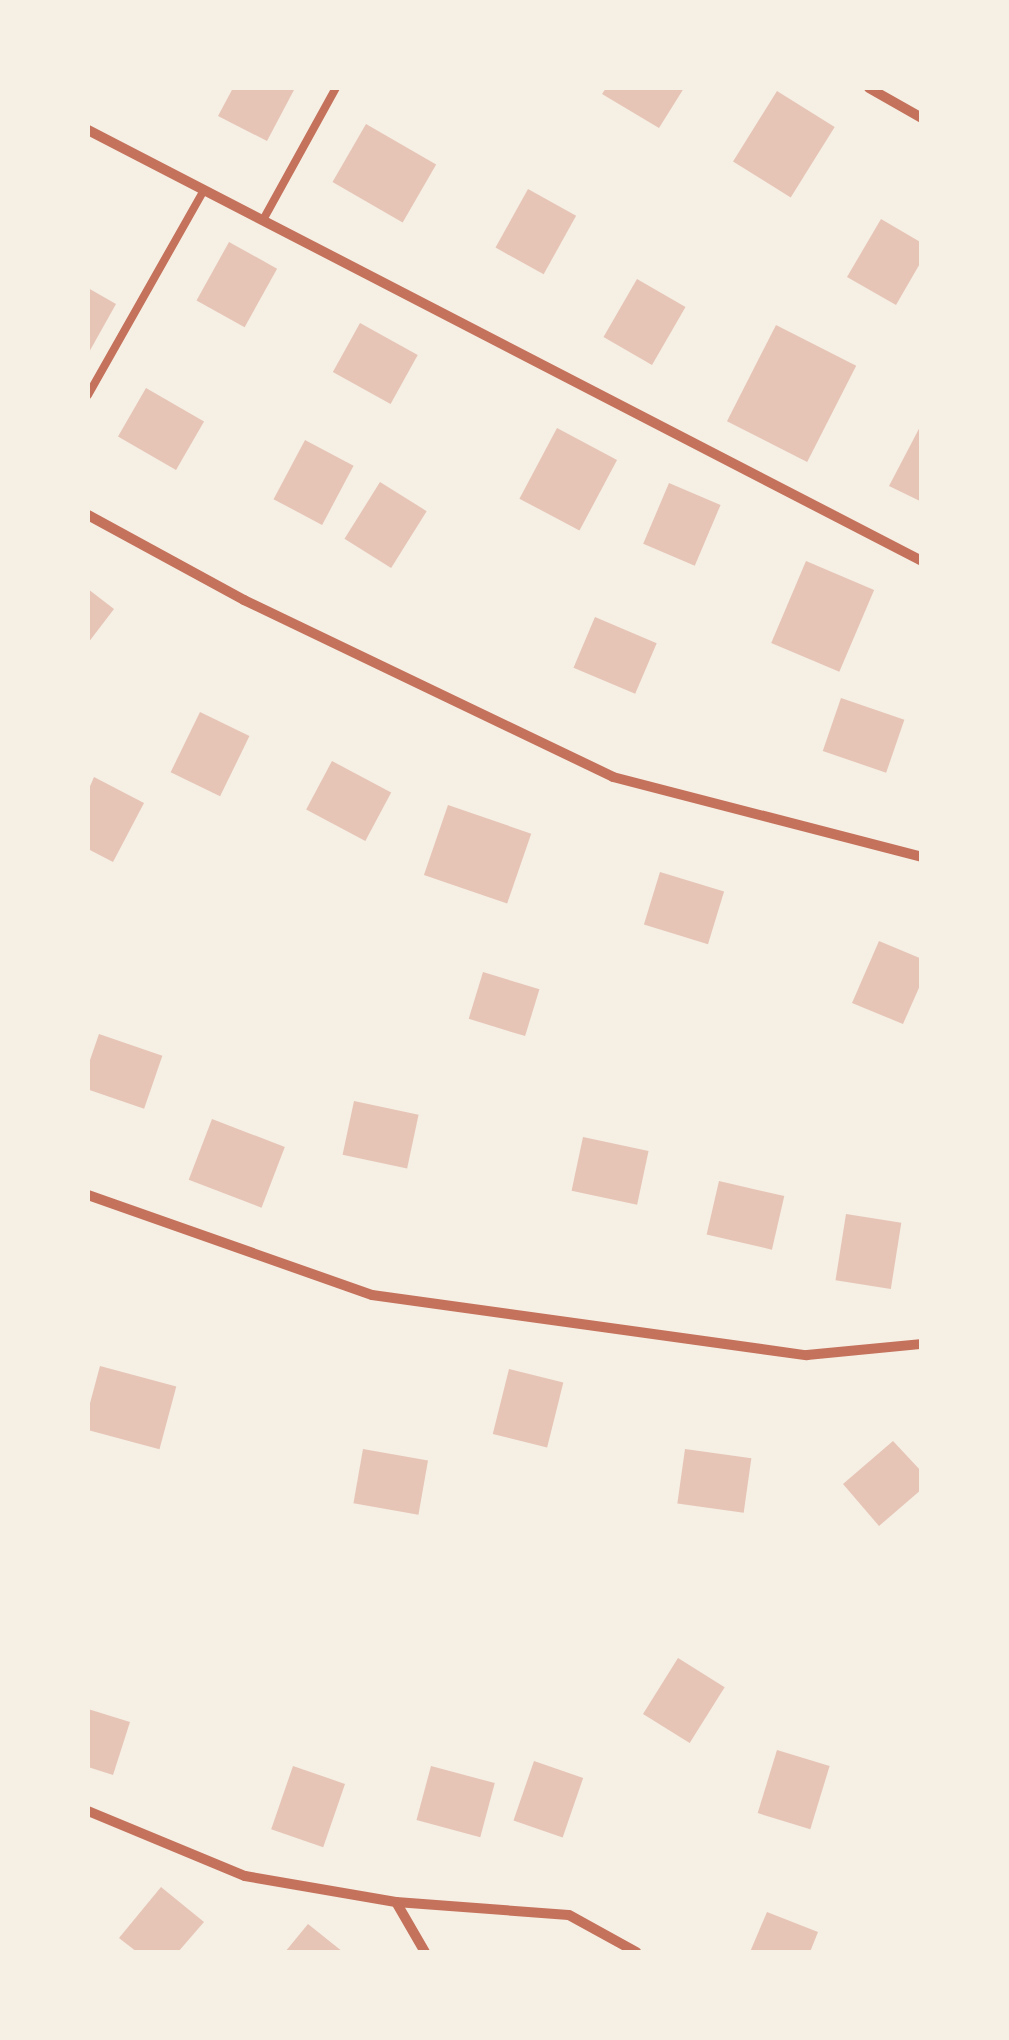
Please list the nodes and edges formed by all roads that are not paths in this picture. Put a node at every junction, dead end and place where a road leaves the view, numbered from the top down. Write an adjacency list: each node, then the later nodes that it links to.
1 (336, 88): 6 (lane)
2 (868, 88): 3 (street)
3 (922, 118)
4 (88, 130): 5 (street)
5 (204, 190): 6 (street); 7 (lane)
6 (263, 220): 9 (street)
7 (88, 395)
8 (88, 514): 10 (street)
9 (922, 561)
10 (922, 856)
11 (88, 1195): 12 (street)
12 (922, 1344)
13 (88, 1810): 14 (street)
14 (396, 1902): 15 (street); 16 (street)
15 (425, 1952)
16 (636, 1952)

